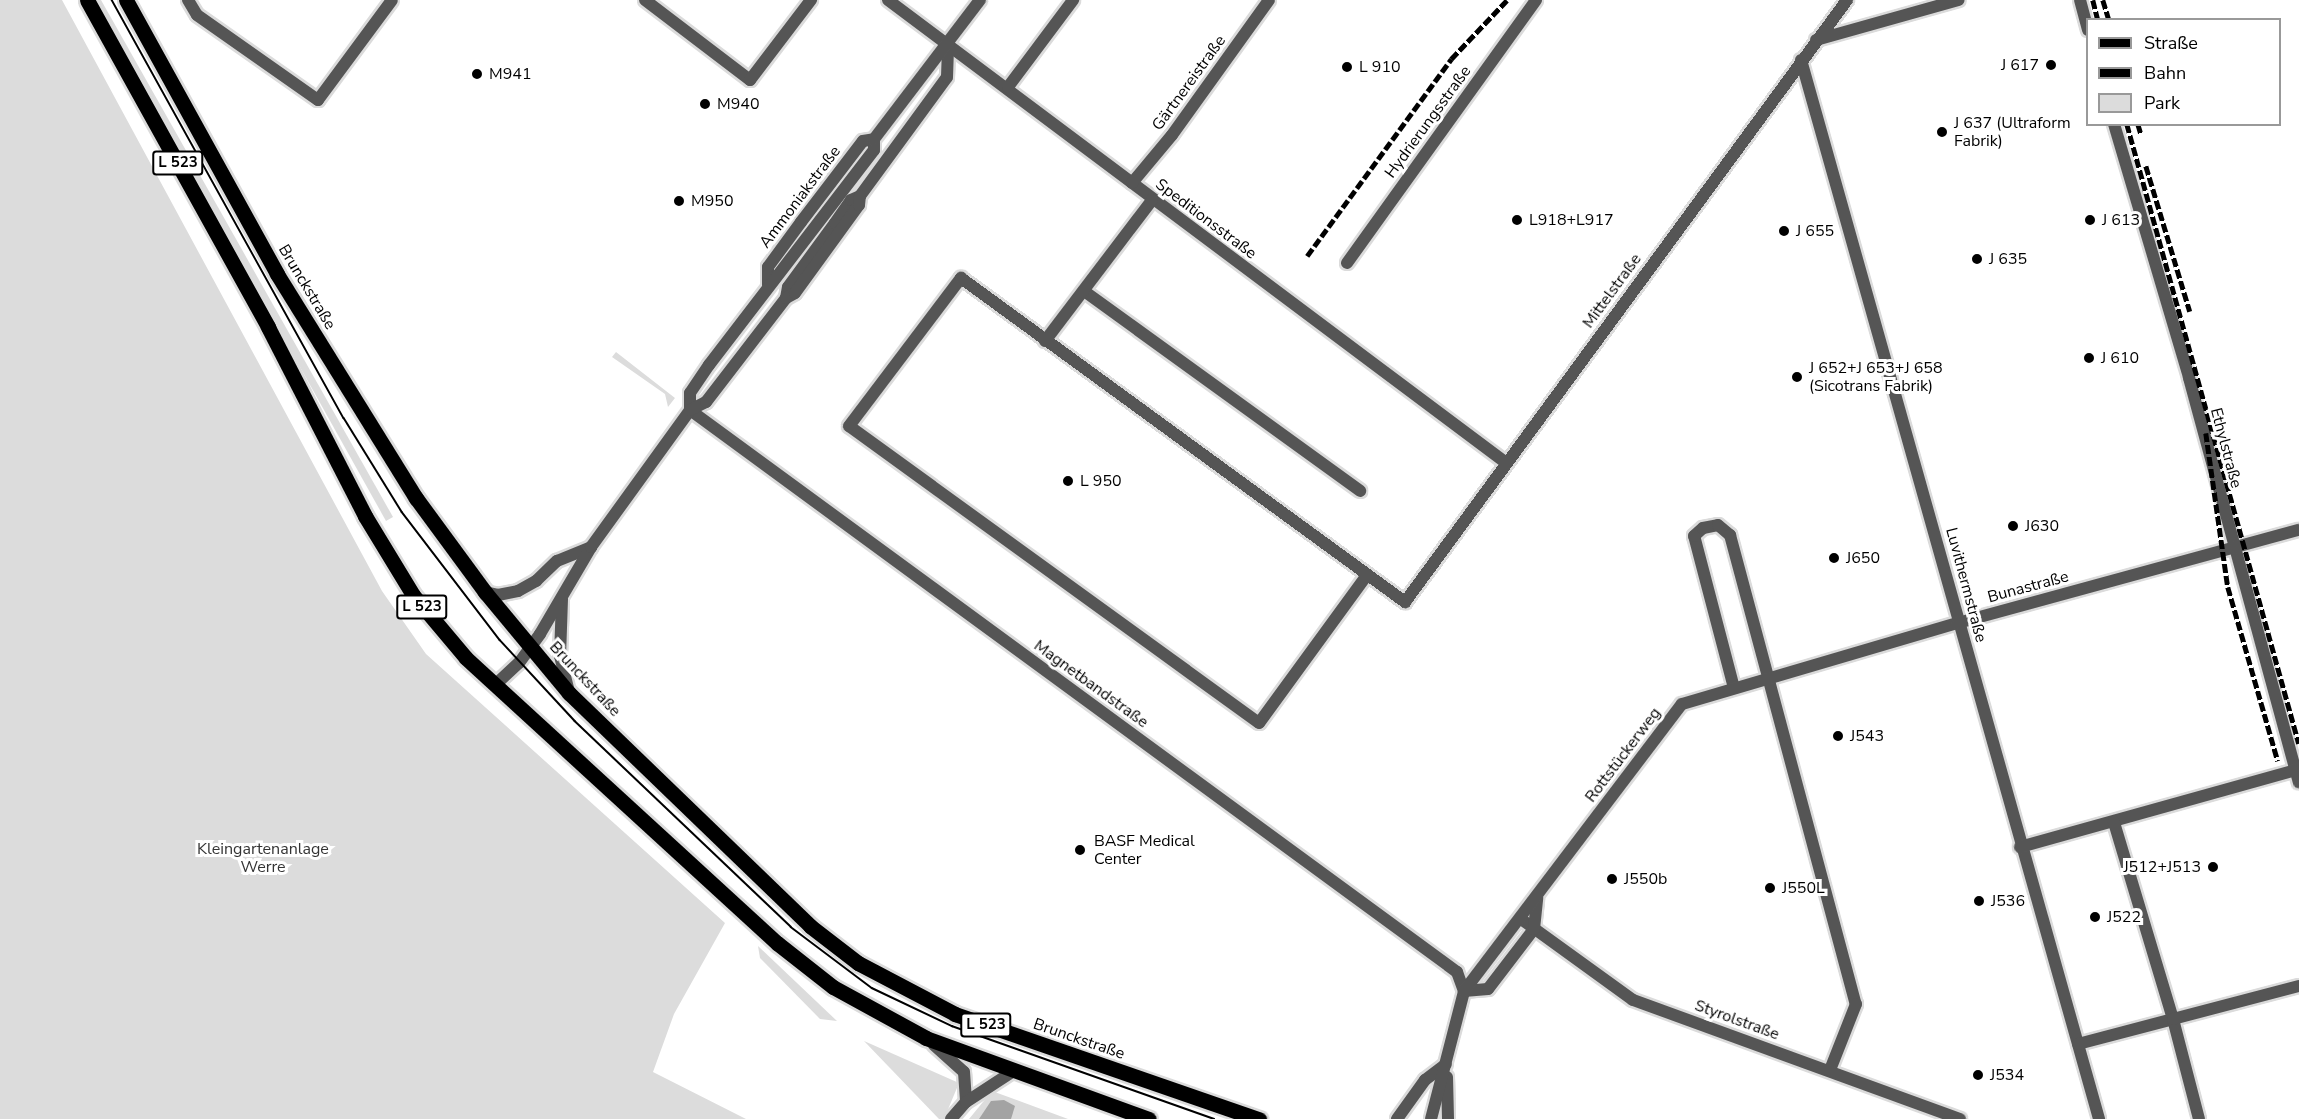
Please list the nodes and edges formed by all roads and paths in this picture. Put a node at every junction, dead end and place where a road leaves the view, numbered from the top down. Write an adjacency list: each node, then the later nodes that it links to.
1 (87, 0): 42 (main road, L 523)
2 (126, 0): 37 (main road, Brunckstraße / L 523)
3 (188, 0): 4 (street)
4 (392, 0)
5 (645, 0): 6 (street)
6 (811, 0)
7 (888, 0): 17 (street, Speditionsstraße)
8 (980, 0): 17 (street, Ammoniakstraße)
9 (1073, 0): 19 (street)
10 (1269, 0): 23 (street, Gärtnereistraße)
11 (1536, 0): 25 (street, Hydrierungsstraße)
12 (1847, 0): 16 (street, Mittelstraße)
13 (1958, 0): 16 (street)
14 (2080, 0): 15 (street)
15 (2086, 22)
16 (1816, 40): 18 (street, Mittelstraße)
17 (948, 42): 19 (street, Speditionsstraße); 21 (street, Ammoniakstraße); 22 (street, Ammoniakstraße)
18 (1801, 60): 31 (street, Mittelstraße); 39 (street, Luvithermstraße)
19 (1008, 87): 23 (street, Speditionsstraße)
20 (2115, 126): 34 (street, Ethylstraße)
21 (874, 144): 22 (street, Ammoniakstraße); 26 (street, Ammoniakstraße)
22 (897, 145): 28 (street, Ammoniakstraße)
23 (1132, 183): 24 (street, Speditionsstraße)
24 (1152, 200): 27 (street); 31 (street, Speditionsstraße)
25 (1347, 263)
26 (768, 285): 28 (street); 30 (street, Ammoniakstraße)
27 (1084, 291): 29 (street); 32 (street)
28 (786, 298): 30 (street, Ammoniakstraße)
29 (1045, 341): 36 (street); 36 (street)
30 (690, 410): 35 (street, Ammoniakstraße); 52 (street, Magnetbandstraße)
31 (1505, 462): 36 (street, Mittelstraße)
32 (1360, 491)
33 (2299, 530): 34 (street, Bunastraße)
34 (2236, 547): 39 (street, Bunastraße); 45 (street, Ethylstraße)
35 (591, 548): 37 (street); 38 (street, Ammoniakstraße)
36 (1367, 576)
37 (485, 592): 40 (main road, Brunckstraße / L 523)
38 (562, 596): 40 (street, Ammoniakstraße); 44 (street)
39 (1958, 623): 41 (street, Bunastraße); 47 (street, Luvithermstraße)
40 (530, 647): 42 (street, Ammoniakstraße); 44 (main road, Brunckstraße / L 523)
41 (1767, 679): 43 (street, Rottstückerweg); 43 (street); 58 (street)
42 (495, 685): 54 (main road, L 523)
43 (1734, 688): 48 (street, Rottstückerweg)
44 (570, 693): 62 (main road, Brunckstraße / L 523)
45 (2297, 776): 46 (street)
46 (2114, 822): 47 (street); 53 (street)
47 (2020, 847): 55 (street, Luvithermstraße)
48 (1537, 897): 49 (street, Rottstückerweg); 50 (street)
49 (1521, 919): 50 (street, Styrolstraße); 52 (street, Rottstückerweg)
50 (1534, 929): 52 (street); 58 (street, Styrolstraße)
51 (2299, 986): 53 (street)
52 (1464, 991): 56 (street, Rottstückerweg)
53 (2173, 1019): 55 (street); 68 (street)
54 (926, 1038): 57 (main road, L 523); 59 (street)
55 (2078, 1044): 67 (street, Luvithermstraße)
56 (1446, 1064): 63 (street); 64 (street, Rottstückerweg); 65 (street)
57 (1015, 1070): 59 (street); 61 (main road, L 523)
58 (1830, 1070): 66 (street, Styrolstraße)
59 (966, 1102): 60 (street)
60 (951, 1119)
61 (1149, 1119)
62 (1259, 1119)
63 (1397, 1119)
64 (1431, 1119)
65 (1448, 1119)
66 (1960, 1119)
67 (2098, 1119)
68 (2199, 1119)

